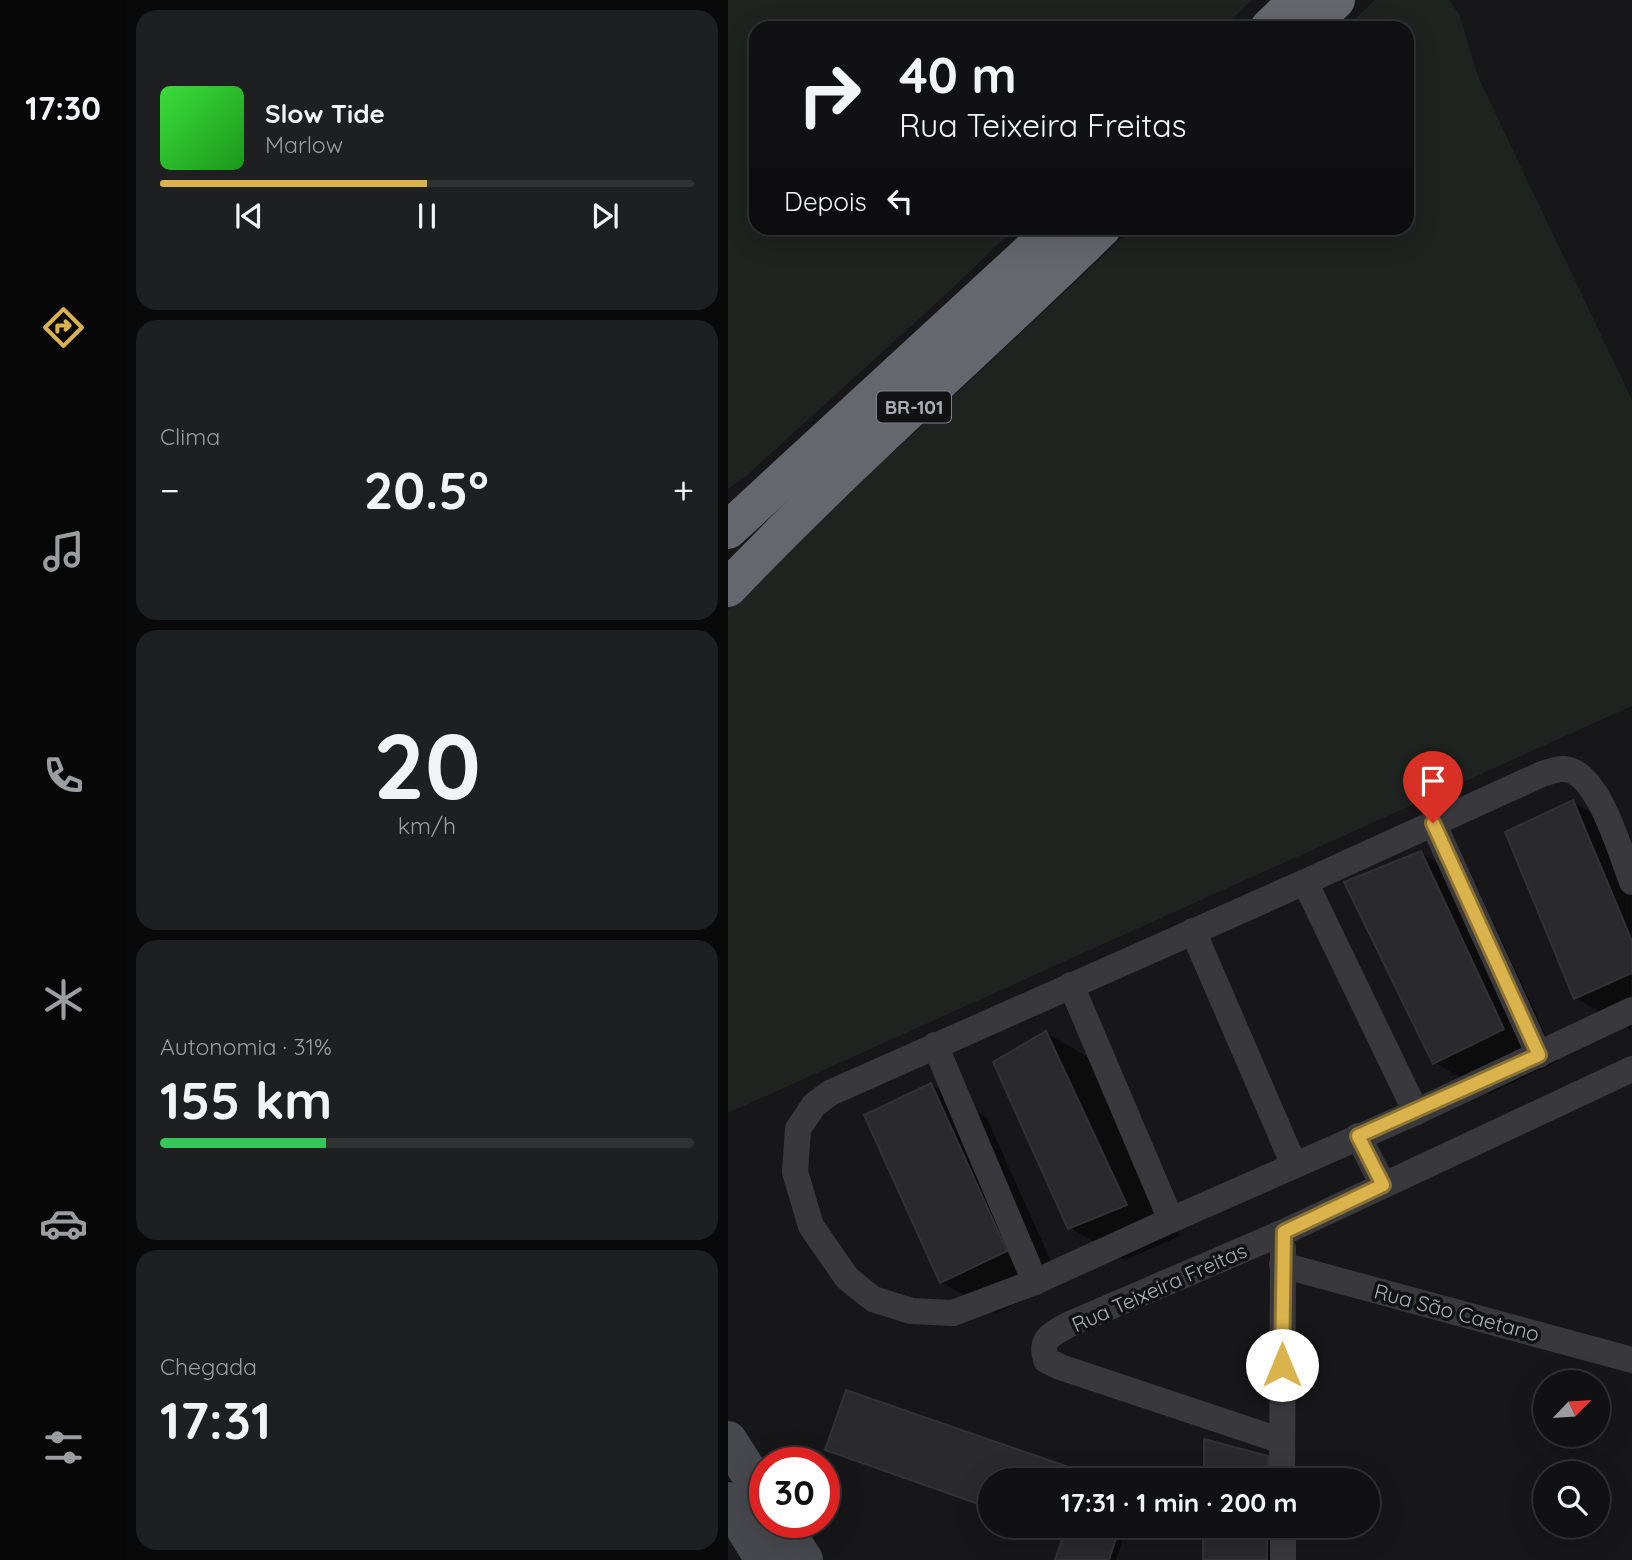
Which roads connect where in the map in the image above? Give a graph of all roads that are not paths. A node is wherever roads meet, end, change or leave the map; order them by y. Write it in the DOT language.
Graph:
graph roads {
  1 [pos="1298,0"];
  2 [pos="1336,0"];
  3 [pos="1276,21"];
  4 [pos="1314,21"];
  5 [pos="1048,235"];
  6 [pos="1095,235"];
  7 [pos="728,530"];
  8 [pos="728,588"];
  9 [pos="1433,823"];
  10 [pos="1306,882"];
  11 [pos="1632,882"];
  12 [pos="1193,931"];
  13 [pos="1071,985"];
  14 [pos="1632,1010"];
  15 [pos="935,1045"];
  16 [pos="1539,1055"];
  17 [pos="1632,1069"];
  18 [pos="1416,1112"];
  19 [pos="1358,1136"];
  20 [pos="1294,1165"];
  21 [pos="1383,1185"];
  22 [pos="1171,1220"];
  23 [pos="1284,1232"];
  24 [pos="1282,1265"];
  25 [pos="1035,1282"];
  26 [pos="1632,1360"];
  27 [pos="728,1440"];
  28 [pos="1282,1441"];
  29 [pos="1282,1468"];
  30 [pos="749,1473"];
  31 [pos="728,1501"];
  32 [pos="790,1538"];
  33 [pos="1283,1538"];
  34 [pos="764,1560"];
  35 [pos="804,1560"];
  36 [pos="1283,1560"];
  1 -- 3 [label="highway"];
  2 -- 4 [label="highway"];
  5 -- 7 [label="highway, BR-101"];
  6 -- 8 [label="highway, BR-101"];
  9 -- 10 [label="street"];
  9 -- 11 [label="street"];
  9 -- 16 [label="street"];
  10 -- 12 [label="street"];
  10 -- 18 [label="street"];
  12 -- 13 [label="street"];
  12 -- 20 [label="street"];
  13 -- 15 [label="street"];
  13 -- 22 [label="street"];
  14 -- 16 [label="street"];
  15 -- 25 [label="street"];
  15 -- 25 [label="street"];
  16 -- 18 [label="street"];
  17 -- 21 [label="street, Rua Teixeira Freitas"];
  18 -- 19 [label="street"];
  19 -- 20 [label="street"];
  19 -- 21 [label="street"];
  20 -- 22 [label="street"];
  21 -- 23 [label="street, Rua Teixeira Freitas"];
  22 -- 25 [label="street"];
  23 -- 24 [label="street"];
  23 -- 28 [label="street, Rua Teixeira Freitas"];
  24 -- 26 [label="street, Rua São Caetano"];
  24 -- 28 [label="street"];
  27 -- 30 [label="main road"];
  28 -- 29 [label="street"];
  31 -- 34 [label="main road"];
  32 -- 35 [label="main road"];
  33 -- 36 [label="street"];
}
